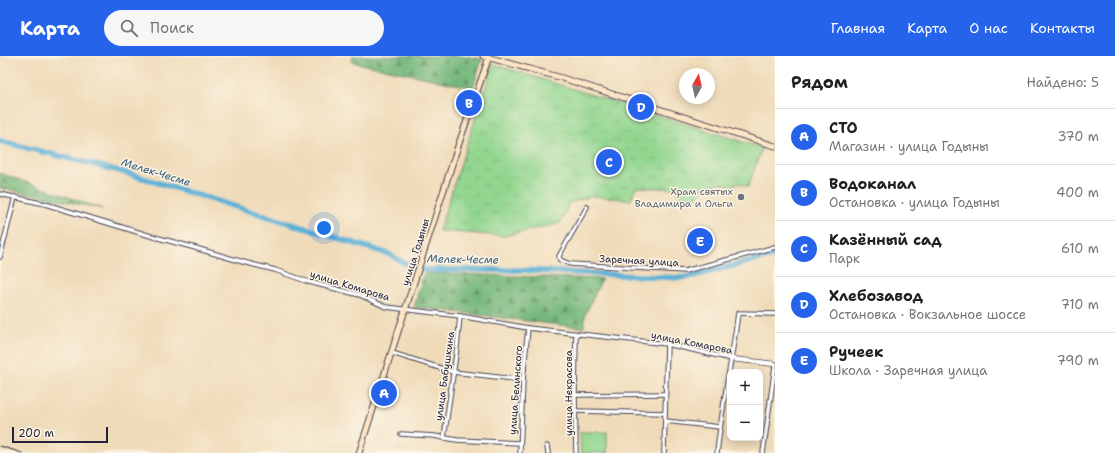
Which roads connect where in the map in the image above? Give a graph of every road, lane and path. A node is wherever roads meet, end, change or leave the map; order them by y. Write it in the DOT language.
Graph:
graph roads {
  1 [pos="486,57"];
  2 [pos="775,146"];
  3 [pos="0,194"];
  4 [pos="15,197"];
  5 [pos="587,207"];
  6 [pos="775,247"];
  7 [pos="0,257"];
  8 [pos="406,309"];
  9 [pos="775,314"];
  10 [pos="460,316"];
  11 [pos="528,328"];
  12 [pos="576,334"];
  13 [pos="667,344"];
  14 [pos="392,353"];
  15 [pos="732,359"];
  16 [pos="775,365"];
  17 [pos="453,372"];
  18 [pos="523,380"];
  19 [pos="665,394"];
  20 [pos="575,395"];
  21 [pos="576,411"];
  22 [pos="665,413"];
  23 [pos="665,421"];
  24 [pos="720,427"];
  25 [pos="401,434"];
  26 [pos="444,438"];
  27 [pos="520,443"];
  28 [pos="547,446"];
  29 [pos="359,453"];
  30 [pos="520,453"];
  31 [pos="548,453"];
  32 [pos="576,453"];
  33 [pos="664,453"];
  34 [pos="717,453"];
  35 [pos="763,453"];
  1 -- 2 [label="main road"];
  1 -- 8 [label="main road, улица Годыны"];
  3 -- 4 [label="street, улица Комарова"];
  4 -- 7 [label="street"];
  4 -- 8 [label="street, улица Комарова"];
  5 -- 6 [label="street, Заречная улица"];
  8 -- 10 [label="street, улица Комарова"];
  8 -- 14 [label="main road, улица Годыны"];
  9 -- 15 [label="street"];
  10 -- 11 [label="street, улица Комарова"];
  10 -- 17 [label="street, улица Бабушкина"];
  11 -- 12 [label="street, улица Комарова"];
  11 -- 18 [label="street, улица Белинского"];
  12 -- 13 [label="street, улица Комарова"];
  12 -- 20 [label="street, улица Некрасова"];
  13 -- 15 [label="street, улица Комарова"];
  13 -- 19 [label="street"];
  14 -- 17 [label="street"];
  14 -- 29 [label="main road, улица Годыны"];
  15 -- 16 [label="street, улица Комарова"];
  15 -- 24 [label="street"];
  16 -- 35 [label="street"];
  17 -- 18 [label="street"];
  17 -- 26 [label="street, улица Бабушкина"];
  18 -- 27 [label="street, улица Белинского"];
  19 -- 20 [label="street"];
  19 -- 22 [label="street"];
  20 -- 21 [label="street, улица Некрасова"];
  21 -- 22 [label="street"];
  21 -- 32 [label="street, улица Некрасова"];
  22 -- 23 [label="street"];
  23 -- 24 [label="street"];
  23 -- 33 [label="street"];
  24 -- 34 [label="street"];
  25 -- 26 [label="street"];
  26 -- 27 [label="street"];
  27 -- 30 [label="street, улица Белинского"];
  28 -- 31 [label="street"];
}
